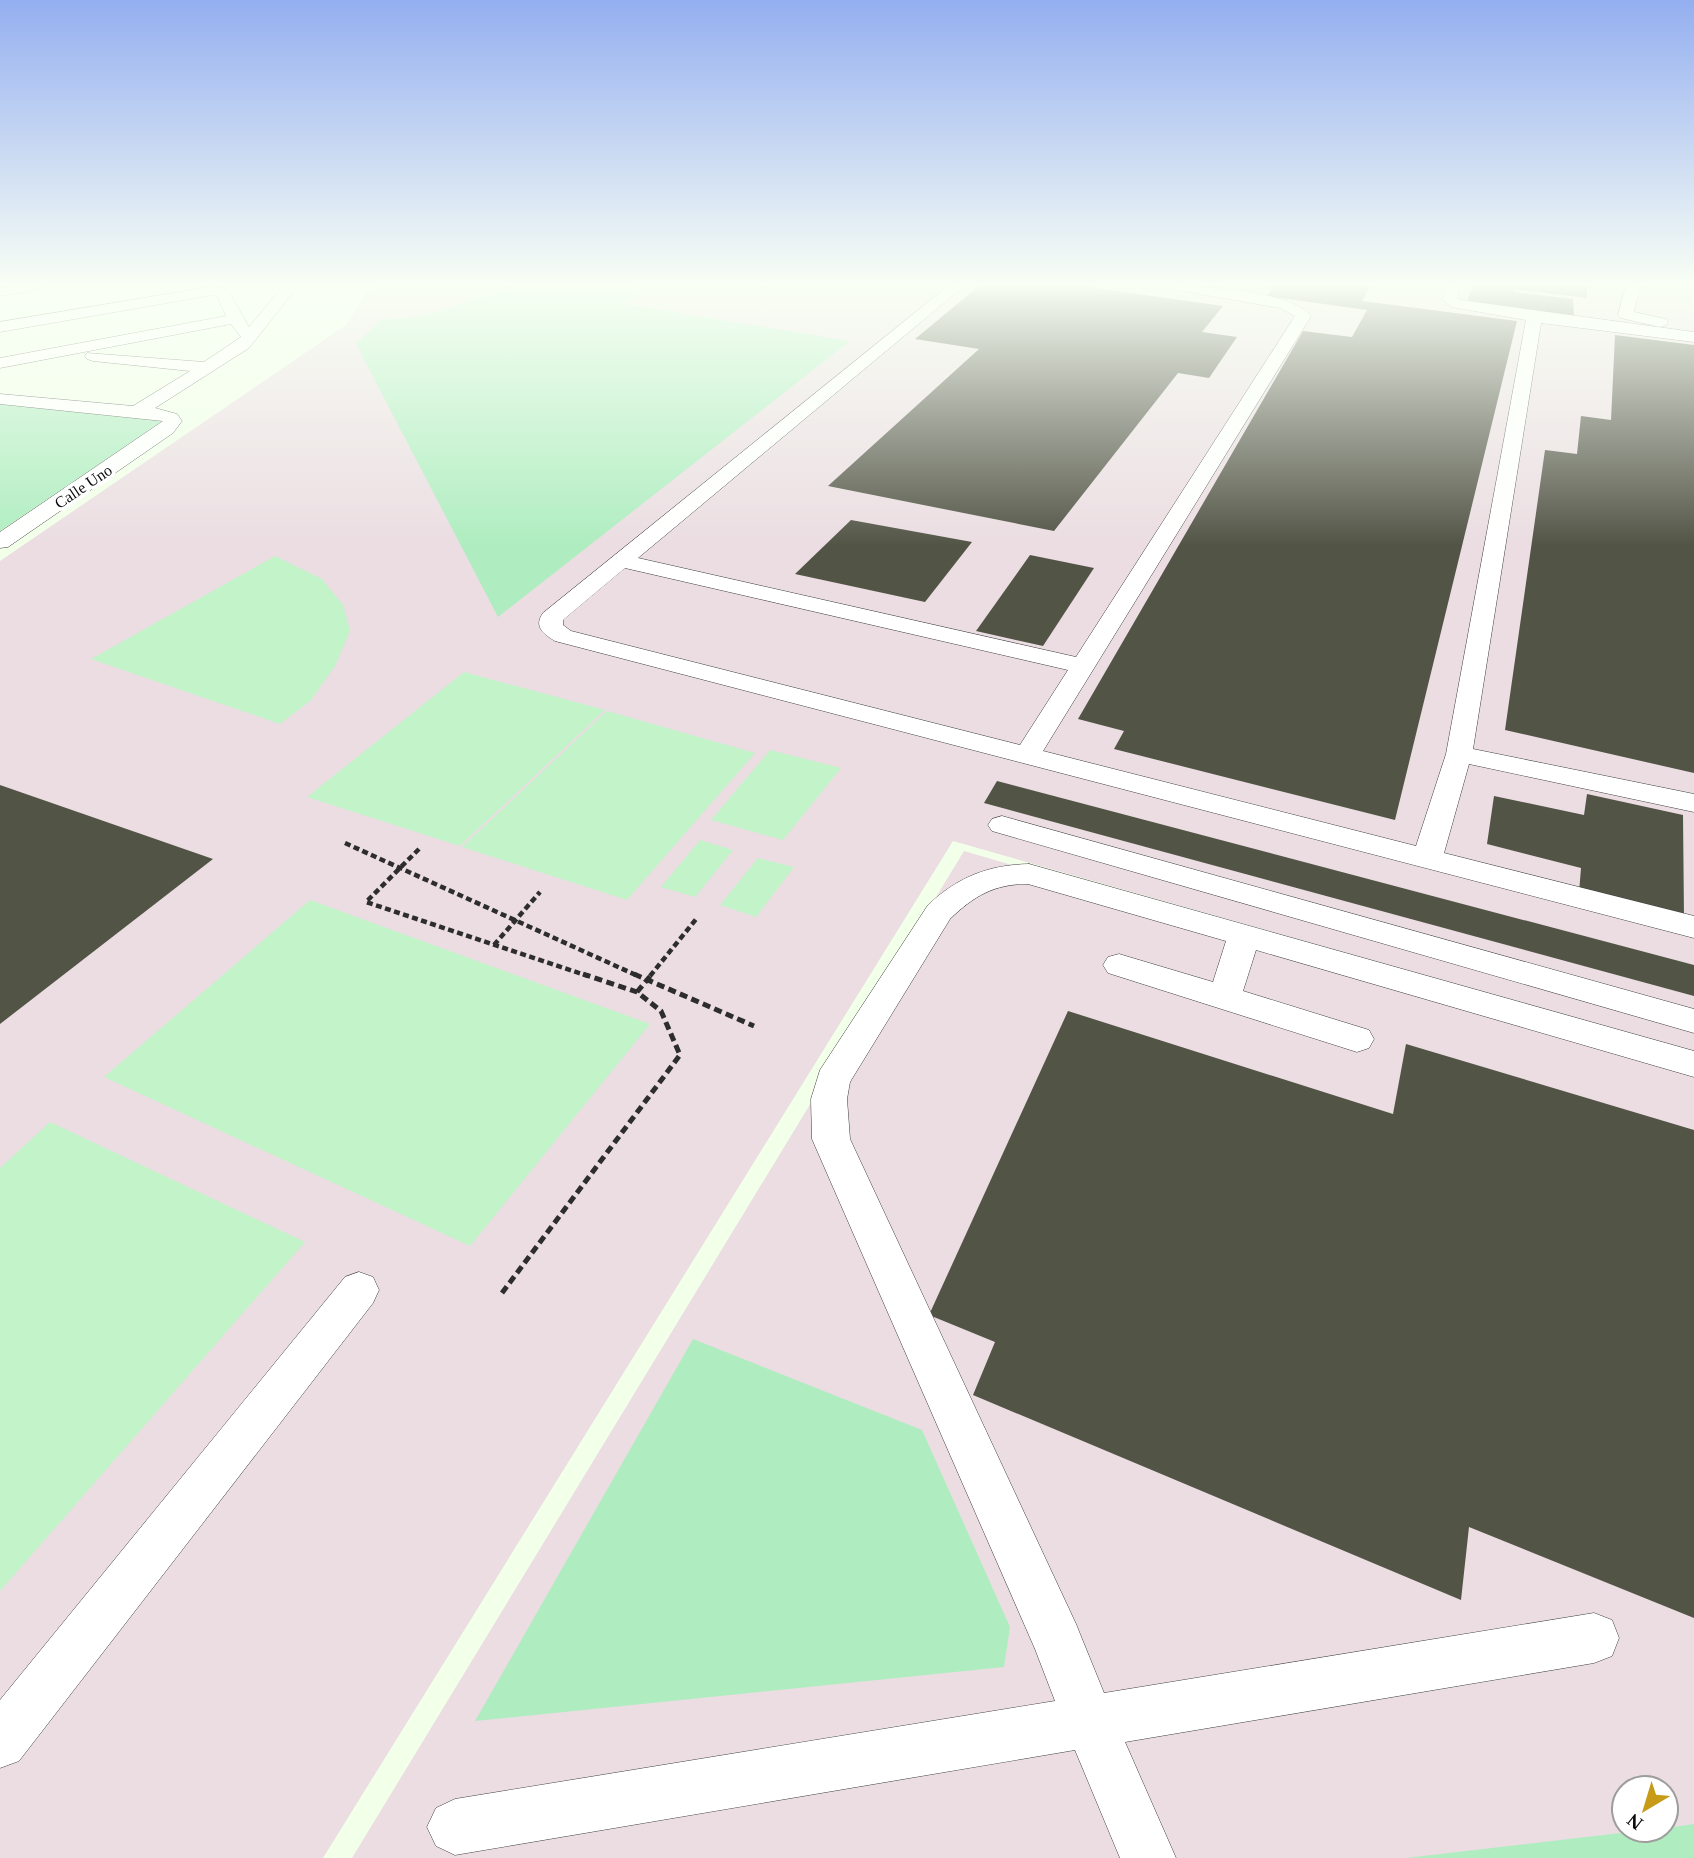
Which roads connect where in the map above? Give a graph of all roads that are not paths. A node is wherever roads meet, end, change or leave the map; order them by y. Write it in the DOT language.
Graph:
graph roads {
  1 [pos="201,373"];
  2 [pos="852,373"];
  3 [pos="1267,373"];
  4 [pos="1524,373"];
  5 [pos="0,399"];
  6 [pos="137,412"];
  7 [pos="0,542"];
  8 [pos="623,561"];
  9 [pos="1082,666"];
  10 [pos="1459,754"];
  11 [pos="1026,756"];
  12 [pos="1694,803"];
  13 [pos="1002,825"];
  14 [pos="1427,859"];
  15 [pos="1694,927"];
  16 [pos="1244,936"];
  17 [pos="1119,965"];
  18 [pos="1224,998"];
  19 [pos="1694,1021"];
  20 [pos="1357,1039"];
  21 [pos="1694,1064"];
  22 [pos="359,1290"];
  23 [pos="1594,1638"];
  24 [pos="1089,1722"];
  25 [pos="0,1742"];
  26 [pos="455,1827"];
  27 [pos="1148,1858"];
  1 -- 6 [label="street"];
  2 -- 8 [label="street"];
  3 -- 9 [label="street"];
  4 -- 10 [label="street"];
  5 -- 6 [label="street"];
  6 -- 7 [label="street, Calle Uno"];
  8 -- 9 [label="street"];
  8 -- 11 [label="street"];
  9 -- 11 [label="street"];
  10 -- 12 [label="street"];
  10 -- 14 [label="street"];
  11 -- 14 [label="street"];
  13 -- 19 [label="street"];
  14 -- 15 [label="street"];
  16 -- 18 [label="street"];
  16 -- 21 [label="street"];
  16 -- 24 [label="street"];
  17 -- 18 [label="street"];
  18 -- 20 [label="street"];
  22 -- 25 [label="street"];
  23 -- 24 [label="street"];
  24 -- 26 [label="street"];
  24 -- 27 [label="street"];
}
